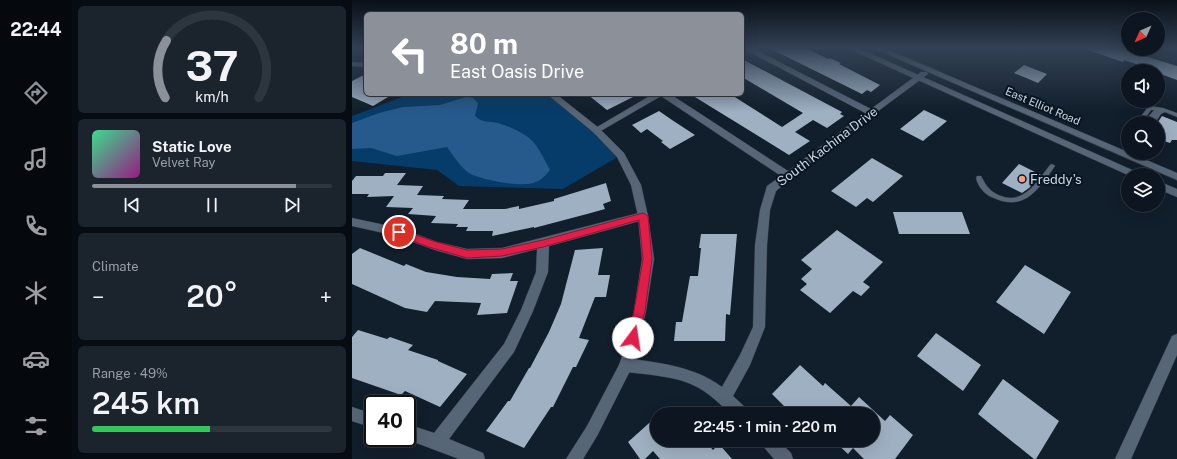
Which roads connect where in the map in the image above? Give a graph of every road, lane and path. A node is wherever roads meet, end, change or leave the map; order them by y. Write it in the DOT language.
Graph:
graph roads {
  1 [pos="788,69"];
  2 [pos="905,69"];
  3 [pos="927,69"];
  4 [pos="921,76"];
  5 [pos="554,96"];
  6 [pos="656,96"];
  7 [pos="667,96"];
  8 [pos="1158,109"];
  9 [pos="1164,111"];
  10 [pos="871,112"];
  11 [pos="1144,116"];
  12 [pos="1152,116"];
  13 [pos="1157,116"];
  14 [pos="1177,116"];
  15 [pos="596,130"];
  16 [pos="1052,166"];
  17 [pos="1121,168"];
  18 [pos="787,175"];
  19 [pos="1177,176"];
  20 [pos="979,178"];
  21 [pos="1165,188"];
  22 [pos="1177,193"];
  23 [pos="643,216"];
  24 [pos="352,222"];
  25 [pos="543,243"];
  26 [pos="1177,340"];
  27 [pos="626,365"];
  28 [pos="724,397"];
  29 [pos="735,407"];
  30 [pos="352,414"];
  31 [pos="364,418"];
  32 [pos="416,435"];
  33 [pos="437,442"];
  34 [pos="774,447"];
  35 [pos="477,459"];
  36 [pos="574,459"];
  37 [pos="785,459"];
  38 [pos="1123,459"];
  1 -- 10 [label="street"];
  2 -- 4 [label="street, East Elliot Road"];
  3 -- 19 [label="street, East Elliot Road"];
  4 -- 10 [label="street, South Kachina Drive"];
  4 -- 17 [label="street, East Elliot Road"];
  5 -- 15 [label="street"];
  6 -- 15 [label="street"];
  7 -- 18 [label="street"];
  8 -- 9 [label="lane"];
  8 -- 11 [label="lane"];
  8 -- 12 [label="lane"];
  9 -- 13 [label="lane"];
  9 -- 14 [label="lane"];
  10 -- 18 [label="street, South Kachina Drive"];
  15 -- 23 [label="street"];
  16 -- 20 [label="lane"];
  18 -- 28 [label="street, South Kachina Drive"];
  21 -- 22 [label="street"];
  23 -- 25 [label="street"];
  23 -- 27 [label="street"];
  24 -- 25 [label="street"];
  25 -- 33 [label="street"];
  26 -- 38 [label="street"];
  27 -- 28 [label="street"];
  27 -- 36 [label="street"];
  28 -- 29 [label="street"];
  30 -- 31 [label="street"];
  32 -- 33 [label="street"];
  33 -- 35 [label="street"];
  34 -- 37 [label="street"];
}
